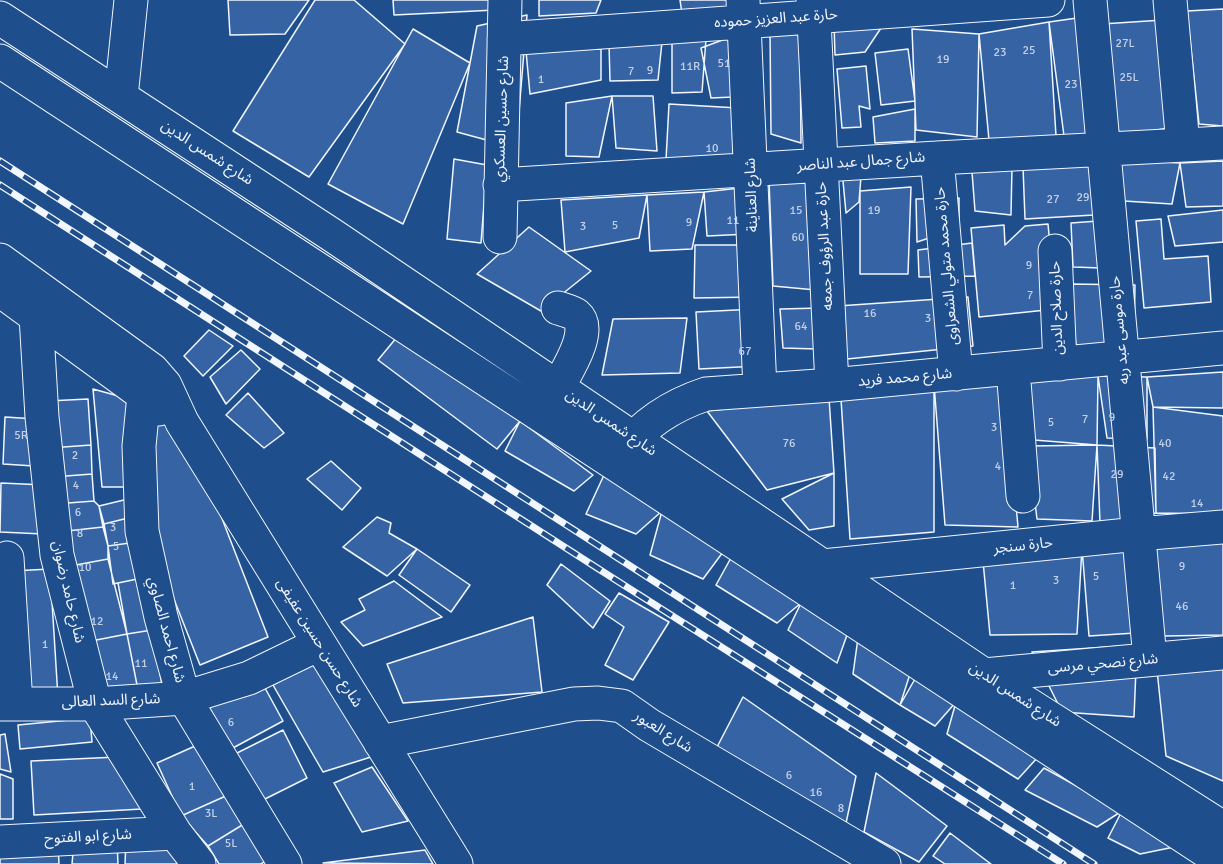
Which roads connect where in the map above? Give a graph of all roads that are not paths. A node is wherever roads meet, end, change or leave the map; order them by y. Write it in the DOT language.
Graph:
graph roads {
  1 [pos="130,0"];
  2 [pos="505,0"];
  3 [pos="1048,0"];
  4 [pos="1090,0"];
  5 [pos="1170,0"];
  6 [pos="813,8"];
  7 [pos="744,11"];
  8 [pos="0,18"];
  9 [pos="504,39"];
  10 [pos="0,61"];
  11 [pos="121,97"];
  12 [pos="1223,143"];
  13 [pos="1184,145"];
  14 [pos="1103,149"];
  15 [pos="938,158"];
  16 [pos="821,165"];
  17 [pos="751,169"];
  18 [pos="500,185"];
  19 [pos="500,237"];
  20 [pos="1055,251"];
  21 [pos="0,260"];
  22 [pos="0,290"];
  23 [pos="38,302"];
  24 [pos="558,308"];
  25 [pos="1223,348"];
  26 [pos="1122,358"];
  27 [pos="1060,364"];
  28 [pos="1012,369"];
  29 [pos="956,374"];
  30 [pos="148,382"];
  31 [pos="832,385"];
  32 [pos="558,387"];
  33 [pos="760,390"];
  34 [pos="632,438"];
  35 [pos="612,463"];
  36 [pos="1023,496"];
  37 [pos="1223,527"];
  38 [pos="1138,534"];
  39 [pos="57,555"];
  40 [pos="4,558"];
  41 [pos="823,566"];
  42 [pos="319,644"];
  43 [pos="1223,653"];
  44 [pos="1150,659"];
  45 [pos="984,675"];
  46 [pos="184,698"];
  47 [pos="8,704"];
  48 [pos="95,704"];
  49 [pos="380,742"];
  50 [pos="1223,828"];
  51 [pos="175,832"];
  52 [pos="0,842"];
  53 [pos="1223,862"];
  54 [pos="199,864"];
  55 [pos="285,864"];
  56 [pos="456,864"];
  57 [pos="884,864"];
  1 -- 11 [label="street"];
  2 -- 9 [label="street, شارع حسين العسكري"];
  3 -- 6 [label="street, حارة عبد العزيز حموده"];
  4 -- 14 [label="street, حارة موسى عبد ربه"];
  5 -- 13 [label="street"];
  6 -- 7 [label="street, حارة عبد العزيز حموده"];
  6 -- 16 [label="street, حارة عبد الرؤوف جمعه"];
  7 -- 9 [label="street, حارة عبد العزيز حموده"];
  7 -- 17 [label="street, شارع العناينة"];
  8 -- 11 [label="street, شارع شمس الدين"];
  9 -- 18 [label="street, شارع حسين العسكري"];
  10 -- 35 [label="street, شارع شمس الدين"];
  11 -- 32 [label="street, شارع شمس الدين"];
  12 -- 13 [label="street, شارع جمال عبد الناصر"];
  13 -- 14 [label="street, شارع جمال عبد الناصر"];
  14 -- 15 [label="street, شارع جمال عبد الناصر"];
  14 -- 26 [label="street, حارة موسى عبد ربه"];
  15 -- 16 [label="street, شارع جمال عبد الناصر"];
  15 -- 29 [label="street, حارة محمد متولي الشعراوى"];
  16 -- 17 [label="street, شارع جمال عبد الناصر"];
  16 -- 31 [label="street, حارة عبد الرؤوف جمعه"];
  17 -- 18 [label="street, شارع جمال عبد الناصر"];
  17 -- 33 [label="street, شارع العناينة"];
  18 -- 19 [label="street, شارع حسين العسكري"];
  20 -- 27 [label="street, حارة صلاح الدين"];
  21 -- 23 [label="street, شارع حسن حسين عفيفى"];
  22 -- 23 [label="street, شارع حسن حسين عفيفى"];
  23 -- 30 [label="street, شارع حسن حسين عفيفى"];
  23 -- 39 [label="street, شارع حامد رضوان"];
  24 -- 32 [label="street"];
  25 -- 26 [label="street, شارع محمد فريد"];
  26 -- 27 [label="street, شارع محمد فريد"];
  26 -- 38 [label="street, حارة موسى عبد ربه"];
  27 -- 28 [label="street, شارع محمد فريد"];
  28 -- 29 [label="street, شارع محمد فريد"];
  28 -- 36 [label="street"];
  29 -- 31 [label="street, شارع محمد فريد"];
  30 -- 42 [label="street, شارع حسن حسين عفيفى"];
  30 -- 46 [label="street, شارع احمد الصاوي"];
  31 -- 33 [label="street, شارع محمد فريد"];
  32 -- 34 [label="street, شارع شمس الدين"];
  33 -- 34 [label="street, شارع محمد فريد"];
  34 -- 35 [label="street, شارع محمد فريد"];
  34 -- 41 [label="street, شارع شمس الدين"];
  35 -- 53 [label="street, شارع شمس الدين"];
  37 -- 38 [label="street, حارة سنجر"];
  38 -- 41 [label="street, حارة سنجر"];
  38 -- 44 [label="street, حارة موسى عبد ربه"];
  39 -- 40 [label="street"];
  39 -- 48 [label="street, شارع حامد رضوان"];
  40 -- 47 [label="street"];
  41 -- 45 [label="street, شارع شمس الدين"];
  42 -- 46 [label="street, شارع السد العالى"];
  42 -- 49 [label="street, شارع حسن حسين عفيفى"];
  43 -- 44 [label="street, شارع نصحي مرسى"];
  44 -- 45 [label="street, شارع نصحي مرسى"];
  45 -- 50 [label="street, شارع شمس الدين"];
  46 -- 48 [label="street, شارع السد العالى"];
  46 -- 55 [label="street, شارع احمد الصاوي"];
  47 -- 48 [label="street, شارع السد العالى"];
  48 -- 51 [label="street, شارع حامد رضوان"];
  49 -- 56 [label="street, شارع حسن حسين عفيفى"];
  49 -- 57 [label="street, شارع العبور"];
  51 -- 52 [label="street, شارع ابو الفتوح"];
  51 -- 54 [label="street, شارع حامد رضوان"];
}
